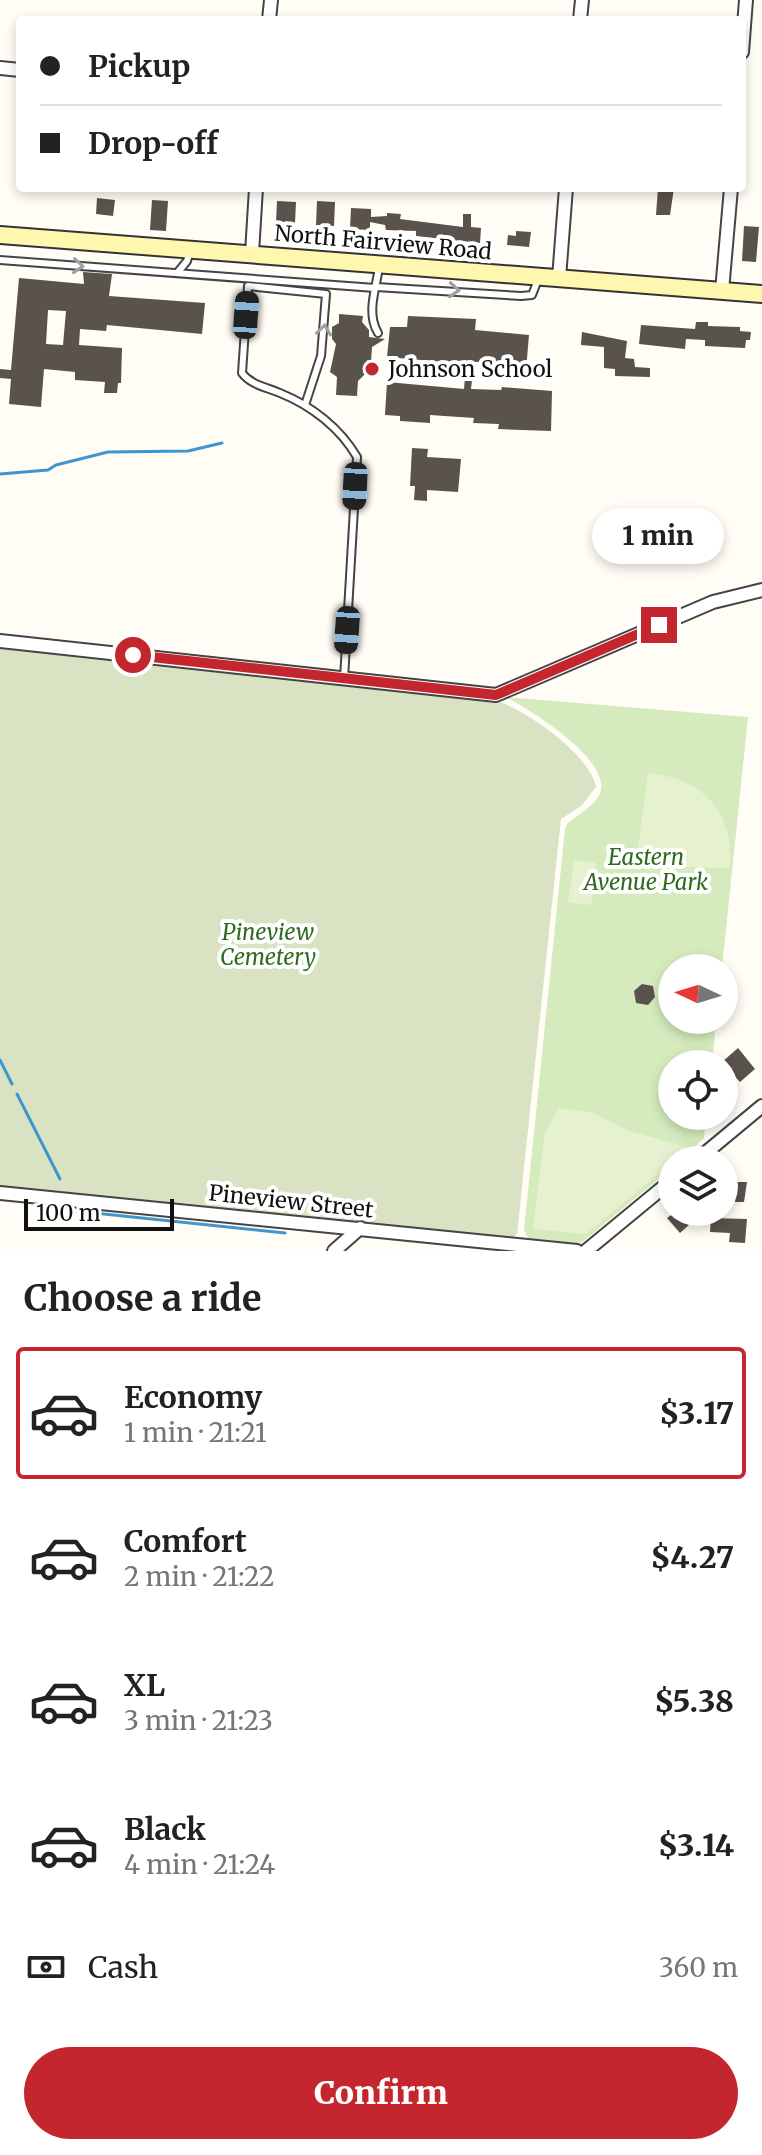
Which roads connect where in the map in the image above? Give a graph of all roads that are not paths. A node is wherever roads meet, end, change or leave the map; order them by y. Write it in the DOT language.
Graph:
graph roads {
  1 [pos="256,192"];
  2 [pos="566,192"];
  3 [pos="731,192"];
  4 [pos="0,235"];
  5 [pos="191,249"];
  6 [pos="252,253"];
  7 [pos="0,260"];
  8 [pos="379,264"];
  9 [pos="178,272"];
  10 [pos="539,277"];
  11 [pos="559,278"];
  12 [pos="376,287"];
  13 [pos="722,291"];
  14 [pos="762,294"];
  15 [pos="378,333"];
  16 [pos="305,405"];
  17 [pos="762,590"];
  18 [pos="0,641"];
  19 [pos="344,679"];
  20 [pos="762,1106"];
  21 [pos="714,1146"];
  22 [pos="658,1192"];
  23 [pos="0,1193"];
  24 [pos="360,1228"];
  25 [pos="466,1245"];
  26 [pos="334,1251"];
  27 [pos="577,1251"];
  28 [pos="586,1251"];
  1 -- 6 [label="street"];
  2 -- 11 [label="street"];
  3 -- 13 [label="street"];
  4 -- 5 [label="main road, North Fairview Road"];
  5 -- 6 [label="main road, North Fairview Road"];
  5 -- 9 [label="lane"];
  6 -- 8 [label="main road, North Fairview Road"];
  7 -- 9 [label="lane, one-way"];
  8 -- 10 [label="main road, North Fairview Road"];
  8 -- 12 [label="lane"];
  9 -- 12 [label="lane"];
  10 -- 11 [label="main road, North Fairview Road"];
  12 -- 10 [label="lane, one-way"];
  11 -- 13 [label="main road, North Fairview Road"];
  12 -- 15 [label="lane"];
  13 -- 14 [label="main road, North Fairview Road"];
  16 -- 16 [label="lane, one-way"];
  16 -- 19 [label="lane"];
  17 -- 19 [label="street"];
  18 -- 19 [label="street"];
  20 -- 21 [label="street"];
  22 -- 28 [label="street"];
  23 -- 24 [label="street, Pineview Street"];
  24 -- 25 [label="street, Pineview Street"];
  24 -- 26 [label="street"];
  25 -- 27 [label="street, Pineview Street"];
}
